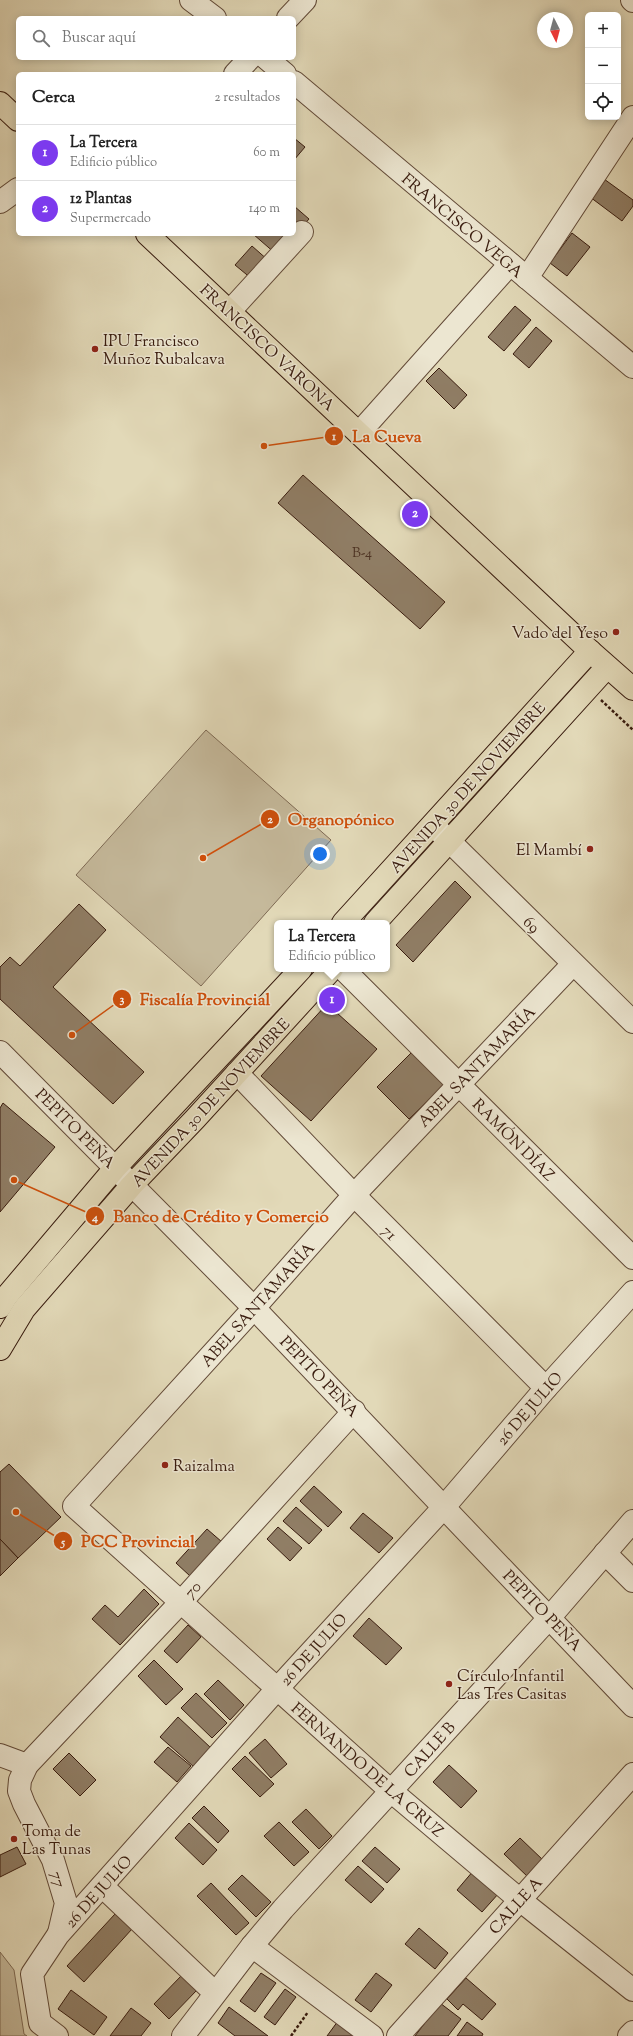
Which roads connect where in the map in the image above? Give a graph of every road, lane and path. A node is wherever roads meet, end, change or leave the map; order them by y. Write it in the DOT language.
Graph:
graph roads {
  1 [pos="191,0"];
  2 [pos="305,0"];
  3 [pos="212,16"];
  4 [pos="290,16"];
  5 [pos="248,60"];
  6 [pos="268,60"];
  7 [pos="237,72"];
  8 [pos="283,72"];
  9 [pos="296,84"];
  10 [pos="0,103"];
  11 [pos="633,117"];
  12 [pos="16,118"];
  13 [pos="16,190"];
  14 [pos="0,202"];
  15 [pos="302,232"];
  16 [pos="149,236"];
  17 [pos="510,264"];
  18 [pos="527,278"];
  19 [pos="230,311"];
  20 [pos="633,368"];
  21 [pos="359,433"];
  22 [pos="590,651"];
  23 [pos="607,667"];
  24 [pos="588,688"];
  25 [pos="633,689"];
  26 [pos="633,730"];
  27 [pos="433,825"];
  28 [pos="448,842"];
  29 [pos="347,920"];
  30 [pos="378,920"];
  31 [pos="572,964"];
  32 [pos="298,972"];
  33 [pos="329,972"];
  34 [pos="346,972"];
  35 [pos="633,1022"];
  36 [pos="0,1052"];
  37 [pos="237,1073"];
  38 [pos="459,1084"];
  39 [pos="116,1167"];
  40 [pos="132,1185"];
  41 [pos="354,1195"];
  42 [pos="633,1258"];
  43 [pos="633,1292"];
  44 [pos="0,1307"];
  45 [pos="254,1308"];
  46 [pos="0,1348"];
  47 [pos="546,1388"];
  48 [pos="354,1411"];
  49 [pos="74,1506"];
  50 [pos="444,1507"];
  51 [pos="633,1521"];
  52 [pos="605,1553"];
  53 [pos="633,1582"];
  54 [pos="181,1602"];
  55 [pos="550,1617"];
  56 [pos="277,1689"];
  57 [pos="633,1706"];
  58 [pos="0,1755"];
  59 [pos="27,1765"];
  60 [pos="633,1774"];
  61 [pos="391,1791"];
  62 [pos="102,1886"];
  63 [pos="520,1900"];
  64 [pos="58,1935"];
  65 [pos="252,1946"];
  66 [pos="633,1990"];
  67 [pos="215,1993"];
  68 [pos="319,1996"];
  69 [pos="633,2032"];
  70 [pos="57,2036"];
  71 [pos="183,2036"];
  72 [pos="292,2036"];
  73 [pos="372,2036"];
  74 [pos="398,2036"];
  75 [pos="629,2036"];
  1 -- 3 [label="street"];
  2 -- 4 [label="street"];
  5 -- 7 [label="street"];
  6 -- 8 [label="street"];
  9 -- 17 [label="street, FRANCISCO VEGA"];
  10 -- 12 [label="main road"];
  11 -- 18 [label="street"];
  13 -- 14 [label="street"];
  15 -- 19 [label="street"];
  16 -- 19 [label="main road, FRANCISCO VARONA"];
  17 -- 18 [label="street, FRANCISCO VEGA"];
  17 -- 21 [label="street"];
  18 -- 20 [label="street, FRANCISCO VEGA"];
  19 -- 21 [label="main road, FRANCISCO VARONA"];
  21 -- 22 [label="main road, FRANCISCO VARONA"];
  22 -- 23 [label="main road, FRANCISCO VARONA"];
  22 -- 27 [label="main road, AVENIDA 30 DE NOVIEMBRE"];
  23 -- 24 [label="main road, AVENIDA 30 DE NOVIEMBRE"];
  23 -- 25 [label="main road, FRANCISCO VARONA"];
  24 -- 26 [label="path"];
  24 -- 28 [label="main road, AVENIDA 30 DE NOVIEMBRE"];
  27 -- 28 [label="street, 69"];
  27 -- 29 [label="main road, AVENIDA 30 DE NOVIEMBRE"];
  28 -- 30 [label="main road, AVENIDA 30 DE NOVIEMBRE"];
  28 -- 31 [label="street, 69"];
  31 -- 35 [label="street, 69"];
  31 -- 38 [label="street, ABEL SANTAMARÍA"];
  32 -- 39 [label="main road, AVENIDA 30 DE NOVIEMBRE"];
  33 -- 37 [label="main road, AVENIDA 30 DE NOVIEMBRE"];
  34 -- 38 [label="street, RAMÓN DÍAZ"];
  36 -- 39 [label="street, PEPITO PEÑA"];
  37 -- 40 [label="main road, AVENIDA 30 DE NOVIEMBRE"];
  37 -- 41 [label="street, 71"];
  38 -- 41 [label="street, ABEL SANTAMARÍA"];
  38 -- 42 [label="street, RAMÓN DÍAZ"];
  39 -- 40 [label="street, PEPITO PEÑA"];
  39 -- 44 [label="main road, AVENIDA 30 DE NOVIEMBRE"];
  40 -- 45 [label="street, PEPITO PEÑA"];
  40 -- 46 [label="main road, AVENIDA 30 DE NOVIEMBRE"];
  41 -- 45 [label="street, ABEL SANTAMARÍA"];
  41 -- 47 [label="street, 71"];
  43 -- 47 [label="street, 26 DE JULIO"];
  45 -- 48 [label="street, PEPITO PEÑA"];
  45 -- 49 [label="street, ABEL SANTAMARÍA"];
  47 -- 50 [label="street, 26 DE JULIO"];
  48 -- 50 [label="street, PEPITO PEÑA"];
  48 -- 54 [label="street, 70"];
  49 -- 54 [label="street, FERNANDO DE LA CRUZ"];
  50 -- 55 [label="street, PEPITO PEÑA"];
  50 -- 56 [label="street, 26 DE JULIO"];
  51 -- 52 [label="street, CALLE B"];
  52 -- 53 [label="street"];
  52 -- 55 [label="street, CALLE B"];
  54 -- 56 [label="street, FERNANDO DE LA CRUZ"];
  54 -- 59 [label="street, 70"];
  55 -- 57 [label="street, PEPITO PEÑA"];
  55 -- 61 [label="street, CALLE B"];
  56 -- 61 [label="street, FERNANDO DE LA CRUZ"];
  56 -- 62 [label="street, 26 DE JULIO"];
  58 -- 59 [label="street"];
  59 -- 64 [label="street, 77"];
  60 -- 63 [label="street, CALLE A"];
  61 -- 63 [label="street, FERNANDO DE LA CRUZ"];
  61 -- 65 [label="street, CALLE B"];
  62 -- 64 [label="street, 26 DE JULIO"];
  62 -- 67 [label="street"];
  63 -- 66 [label="street, FERNANDO DE LA CRUZ"];
  63 -- 74 [label="street, CALLE A"];
  64 -- 70 [label="street, 26 DE JULIO"];
  65 -- 67 [label="street, CALLE B"];
  65 -- 68 [label="street"];
  67 -- 71 [label="street, CALLE B"];
  68 -- 72 [label="path"];
  68 -- 73 [label="street"];
  69 -- 75 [label="street"];
}
